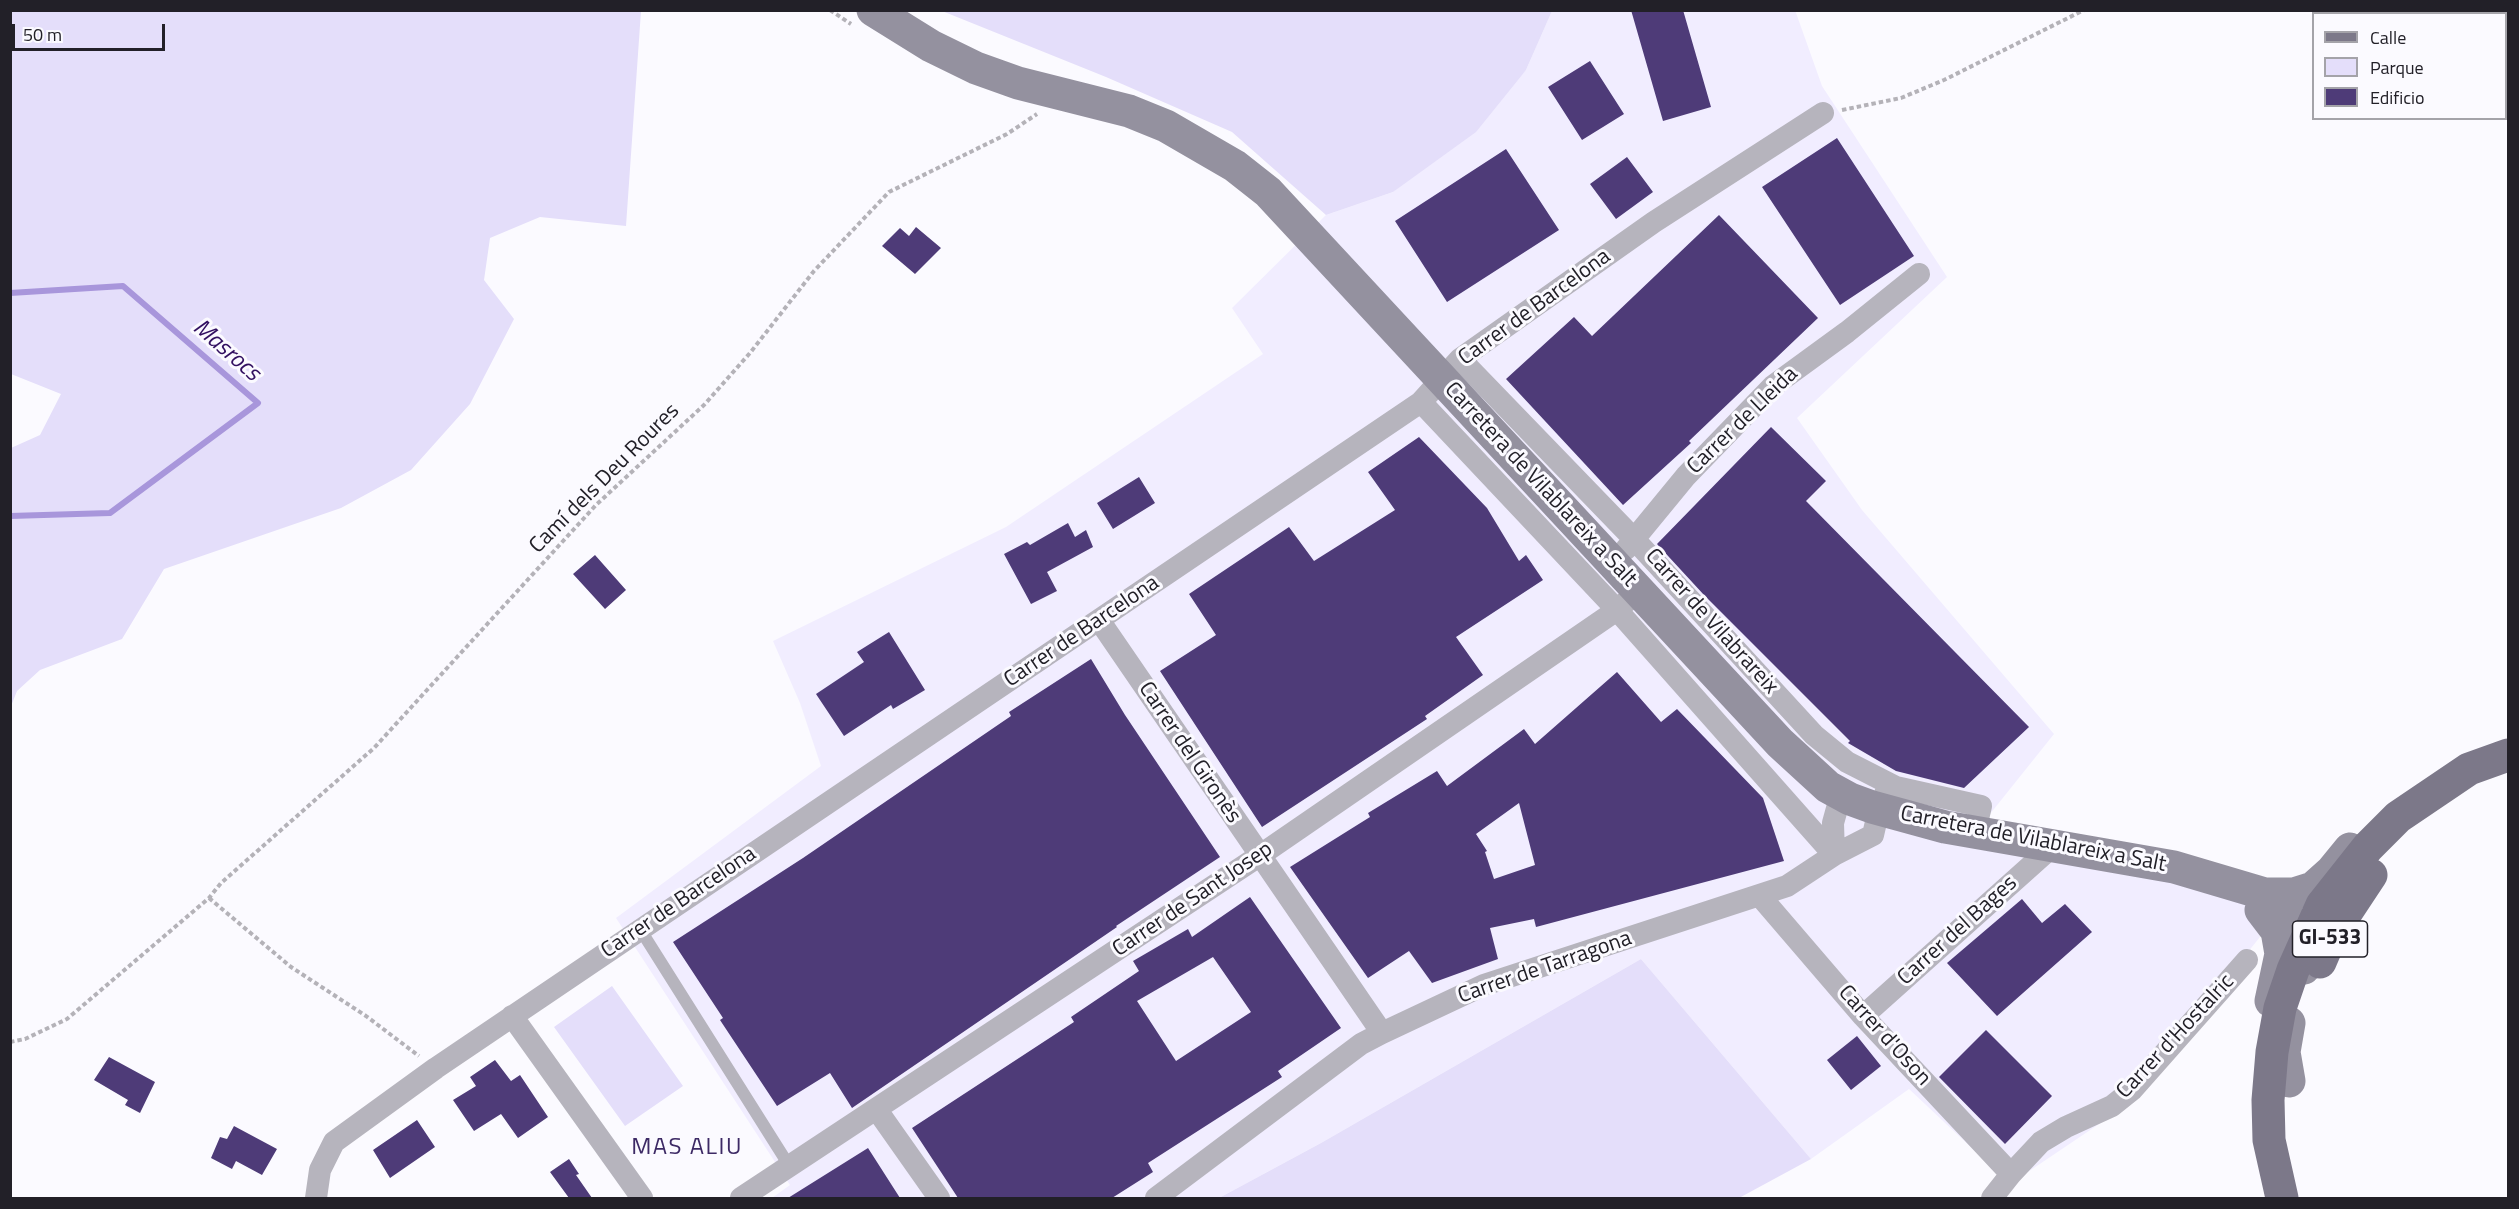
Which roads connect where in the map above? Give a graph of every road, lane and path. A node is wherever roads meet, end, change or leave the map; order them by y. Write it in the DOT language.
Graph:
graph roads {
  1 [pos="873,10"];
  2 [pos="2084,10"];
  3 [pos="1041,111"];
  4 [pos="1823,114"];
  5 [pos="1919,274"];
  6 [pos="1441,380"];
  7 [pos="1634,539"];
  8 [pos="1613,564"];
  9 [pos="1627,600"];
  10 [pos="1099,620"];
  11 [pos="2508,755"];
  12 [pos="2508,760"];
  13 [pos="2469,769"];
  14 [pos="1841,794"];
  15 [pos="1881,809"];
  16 [pos="1975,832"];
  17 [pos="2054,846"];
  18 [pos="1834,855"];
  19 [pos="1259,856"];
  20 [pos="2250,890"];
  21 [pos="1760,896"];
  22 [pos="209,898"];
  23 [pos="640,929"];
  24 [pos="2303,943"];
  25 [pos="2247,960"];
  26 [pos="512,1016"];
  27 [pos="1863,1016"];
  28 [pos="1382,1033"];
  29 [pos="10,1042"];
  30 [pos="436,1068"];
  31 [pos="2289,1081"];
  32 [pos="877,1110"];
  33 [pos="2269,1117"];
  34 [pos="790,1167"];
  35 [pos="2011,1174"];
  36 [pos="2282,1193"];
  37 [pos="316,1198"];
  38 [pos="642,1198"];
  39 [pos="741,1198"];
  40 [pos="939,1198"];
  41 [pos="1156,1198"];
  42 [pos="1992,1198"];
  1 -- 6 [label="street, Carretera de Vilablareix a Salt"];
  2 -- 4 [label="path"];
  3 -- 22 [label="path, Camí dels Deu Roures"];
  4 -- 6 [label="street, Carrer de Barcelona"];
  5 -- 7 [label="street, Carrer de Lleida"];
  6 -- 7 [label="street, Carrer de Vilabrareix"];
  6 -- 8 [label="street, Carretera de Vilablareix a Salt"];
  6 -- 9 [label="street"];
  6 -- 10 [label="street, Carrer de Barcelona"];
  7 -- 8 [label="street, Carrer de Lleida"];
  7 -- 15 [label="street, Carrer de Vilabrareix"];
  8 -- 9 [label="street, Carretera de Vilablareix a Salt"];
  9 -- 14 [label="street, Carretera de Vilablareix a Salt"];
  9 -- 18 [label="street"];
  9 -- 19 [label="street, Carrer de Sant Josep"];
  10 -- 19 [label="street, Carrer del Gironès"];
  10 -- 23 [label="street, Carrer de Barcelona"];
  11 -- 13 [label="main road, GI-533"];
  12 -- 31 [label="main road, GI-533"];
  13 -- 20 [label="street"];
  13 -- 24 [label="main road, GI-533"];
  14 -- 15 [label="street, Carretera de Vilablareix a Salt"];
  14 -- 18 [label="street"];
  15 -- 16 [label="street, Carretera de Vilablareix a Salt"];
  15 -- 16 [label="street, Carrer de Vilabrareix"];
  15 -- 18 [label="street, Carrer de Tarragona"];
  16 -- 17 [label="street, Carretera de Vilablareix a Salt"];
  17 -- 20 [label="street, Carretera de Vilablareix a Salt"];
  17 -- 27 [label="street, Carrer del Bages"];
  18 -- 21 [label="street, Carrer de Tarragona"];
  19 -- 28 [label="street, Carrer del Gironès"];
  19 -- 32 [label="street, Carrer de Sant Josep"];
  20 -- 24 [label="street"];
  20 -- 33 [label="street"];
  21 -- 27 [label="street, Carrer d'Oson"];
  21 -- 28 [label="street, Carrer de Tarragona"];
  22 -- 29 [label="path, Camí dels Deu Roures"];
  22 -- 30 [label="path"];
  23 -- 26 [label="street, Carrer de Barcelona"];
  23 -- 34 [label="lane"];
  24 -- 31 [label="street"];
  24 -- 33 [label="main road, GI-533"];
  25 -- 35 [label="street, Carrer d'Hostalric"];
  26 -- 30 [label="street, Carrer de Barcelona"];
  26 -- 38 [label="street"];
  27 -- 35 [label="street, Carrer d'Oson"];
  28 -- 41 [label="street, Carrer de Tarragona"];
  30 -- 37 [label="street, Carrer de Barcelona"];
  31 -- 36 [label="main road, GI-533"];
  32 -- 34 [label="street, Carrer de Sant Josep"];
  32 -- 40 [label="street"];
  33 -- 36 [label="main road, GI-533"];
  34 -- 39 [label="street, Carrer de Sant Josep"];
  35 -- 42 [label="street, Carrer d'Hostalric"];
}
